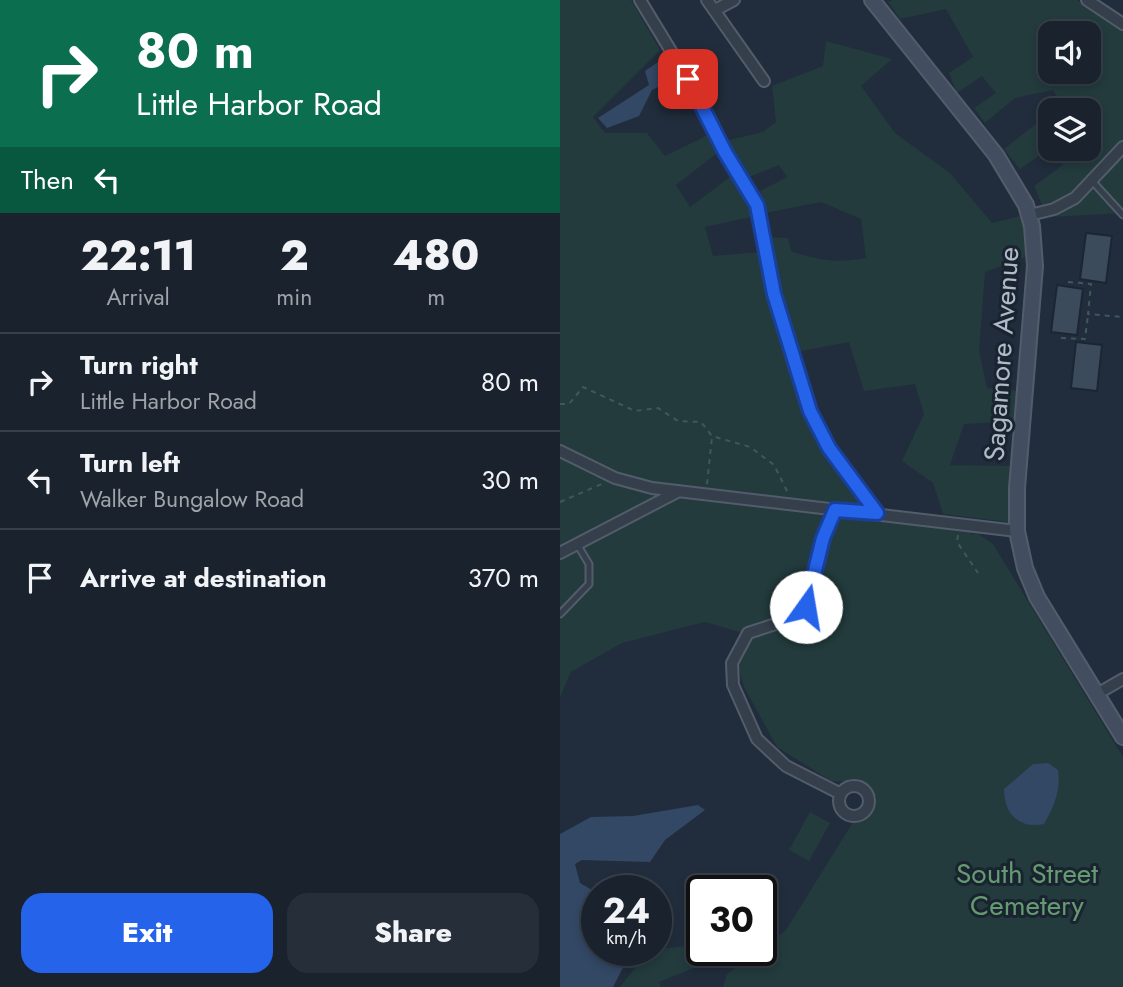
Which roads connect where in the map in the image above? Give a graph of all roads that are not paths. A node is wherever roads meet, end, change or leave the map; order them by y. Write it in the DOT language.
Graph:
graph roads {
  1 [pos="640,0"];
  2 [pos="707,0"];
  3 [pos="734,0"];
  4 [pos="872,0"];
  5 [pos="1087,0"];
  6 [pos="715,10"];
  7 [pos="1123,23"];
  8 [pos="764,81"];
  9 [pos="1123,147"];
  10 [pos="1093,182"];
  11 [pos="1030,215"];
  12 [pos="1123,215"];
  13 [pos="560,451"];
  14 [pos="678,491"];
  15 [pos="835,510"];
  16 [pos="877,513"];
  17 [pos="1017,531"];
  18 [pos="577,544"];
  19 [pos="560,553"];
  20 [pos="560,614"];
  21 [pos="1123,679"];
  22 [pos="1097,694"];
  23 [pos="1123,737"];
  24 [pos="841,794"];
  1 -- 16 [label="street"];
  2 -- 6 [label="street"];
  3 -- 6 [label="street"];
  4 -- 11 [label="main road, Sagamore Avenue"];
  5 -- 7 [label="street"];
  6 -- 8 [label="street"];
  9 -- 10 [label="street"];
  10 -- 11 [label="street"];
  10 -- 12 [label="lane"];
  11 -- 17 [label="main road, Sagamore Avenue"];
  13 -- 14 [label="street"];
  14 -- 15 [label="street"];
  14 -- 18 [label="street"];
  15 -- 16 [label="street"];
  15 -- 24 [label="street"];
  16 -- 17 [label="street"];
  17 -- 22 [label="main road, Sagamore Avenue"];
  18 -- 19 [label="street"];
  18 -- 20 [label="lane"];
  21 -- 22 [label="street"];
  22 -- 23 [label="main road, Sagamore Avenue"];
}
